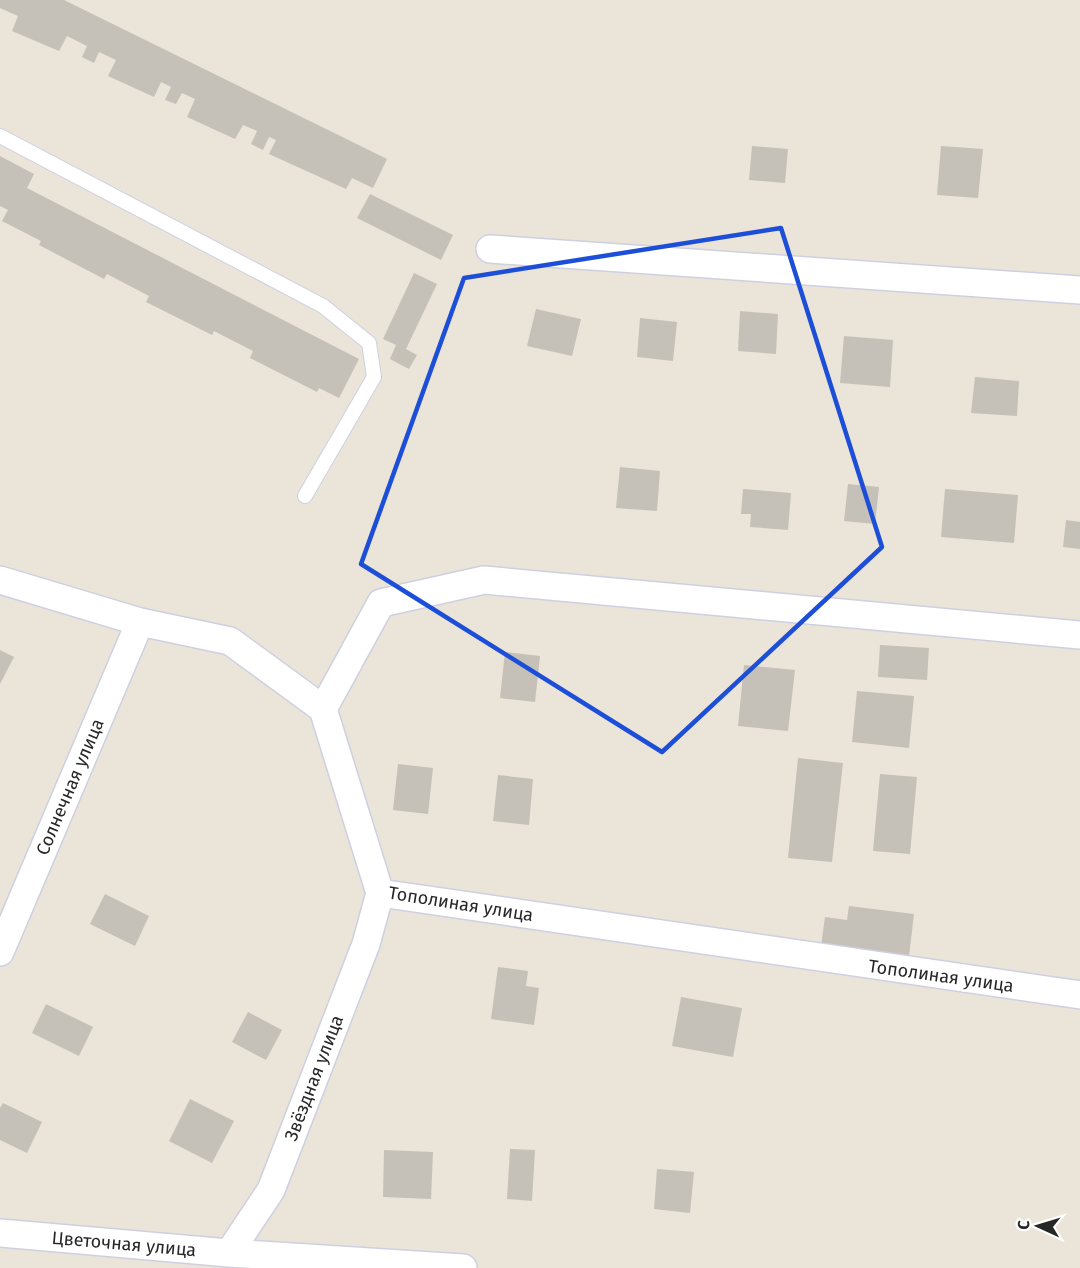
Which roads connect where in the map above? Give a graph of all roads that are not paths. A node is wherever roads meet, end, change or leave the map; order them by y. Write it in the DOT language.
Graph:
graph roads {
  1 [pos="0,136"];
  2 [pos="490,249"];
  3 [pos="1080,290"];
  4 [pos="305,496"];
  5 [pos="0,580"];
  6 [pos="140,622"];
  7 [pos="1080,636"];
  8 [pos="322,709"];
  9 [pos="380,893"];
  10 [pos="0,952"];
  11 [pos="1080,995"];
  12 [pos="0,1233"];
  13 [pos="229,1253"];
  14 [pos="463,1268"];
  1 -- 4 [label="lane"];
  2 -- 3 [label="street"];
  5 -- 6 [label="street"];
  6 -- 8 [label="street"];
  6 -- 10 [label="street, Солнечная улица"];
  7 -- 8 [label="street"];
  8 -- 9 [label="street, Тополиная улица"];
  9 -- 11 [label="street, Тополиная улица"];
  9 -- 13 [label="street, Звёздная улица"];
  12 -- 13 [label="street, Цветочная улица"];
  13 -- 14 [label="street, Цветочная улица"];
}
